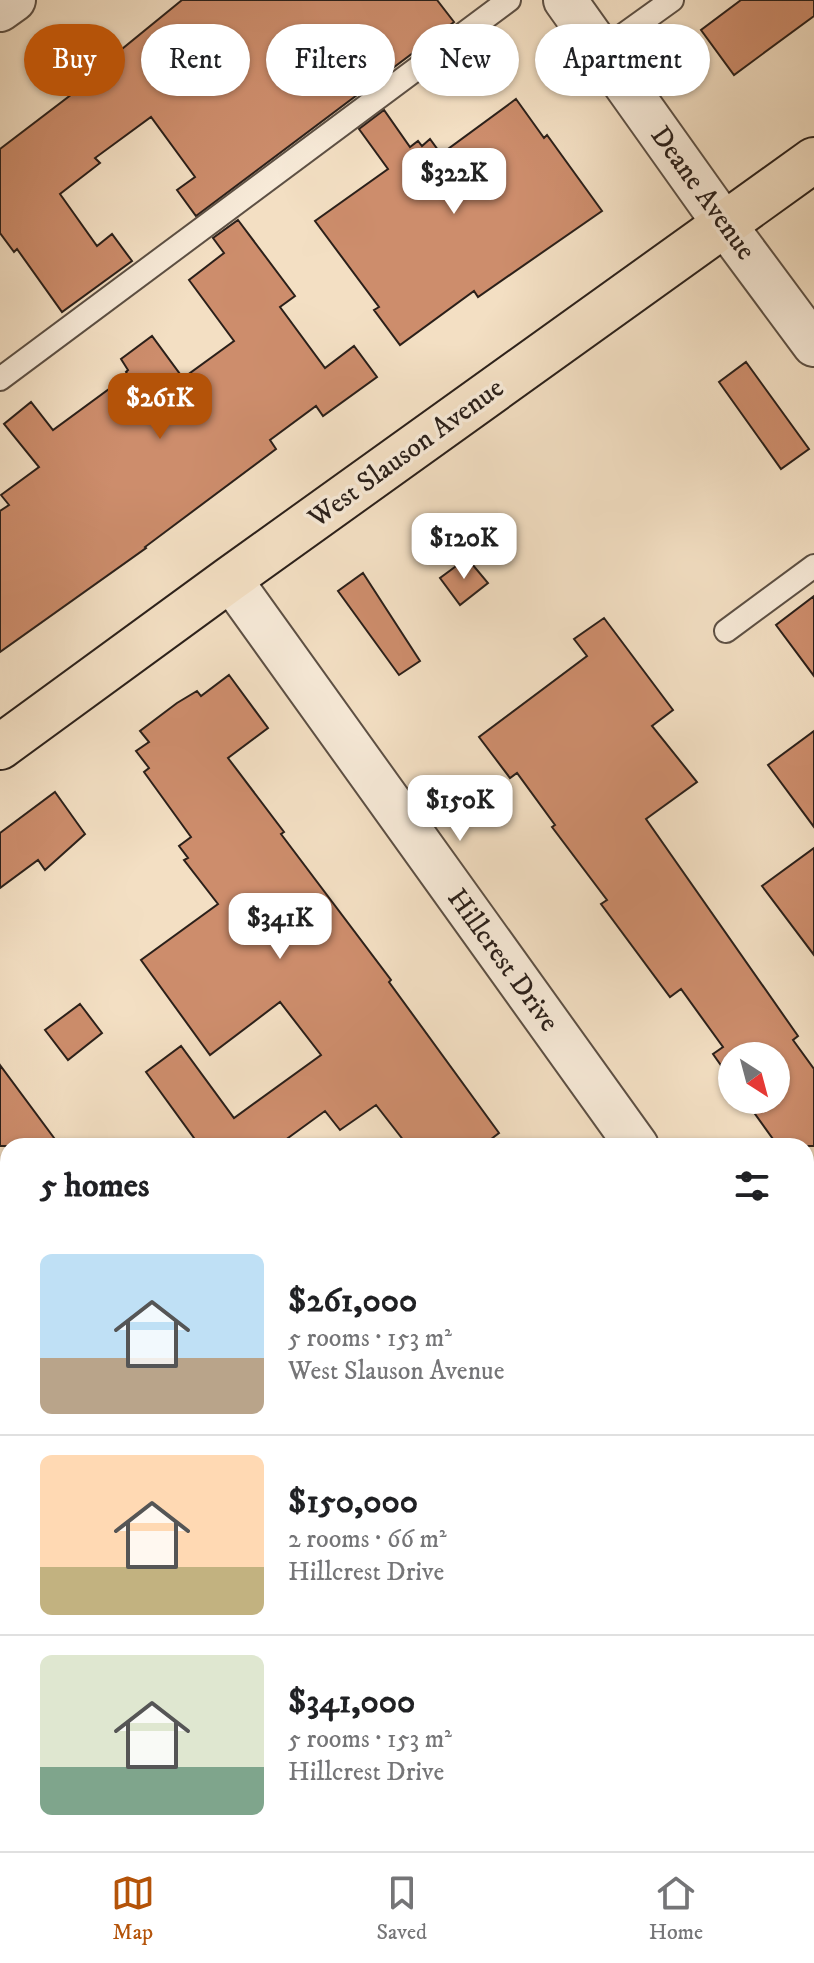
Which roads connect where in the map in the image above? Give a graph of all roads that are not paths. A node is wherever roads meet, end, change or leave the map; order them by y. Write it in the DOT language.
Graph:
graph roads {
  1 [pos="14,0"];
  2 [pos="509,0"];
  3 [pos="565,0"];
  4 [pos="672,0"];
  5 [pos="0,10"];
  6 [pos="582,24"];
  7 [pos="639,24"];
  8 [pos="633,96"];
  9 [pos="814,160"];
  10 [pos="725,225"];
  11 [pos="814,345"];
  12 [pos="0,379"];
  13 [pos="814,566"];
  14 [pos="230,579"];
  15 [pos="726,631"];
  16 [pos="0,747"];
  17 [pos="631,1138"];
  1 -- 5 [label="street"];
  2 -- 12 [label="lane"];
  3 -- 6 [label="street, Deane Avenue"];
  4 -- 7 [label="lane"];
  8 -- 10 [label="street, Deane Avenue"];
  9 -- 10 [label="main road, West Slauson Avenue"];
  10 -- 11 [label="street, Deane Avenue"];
  10 -- 14 [label="main road, West Slauson Avenue"];
  13 -- 15 [label="lane"];
  14 -- 16 [label="main road, West Slauson Avenue"];
  14 -- 17 [label="street, Hillcrest Drive"];
}
